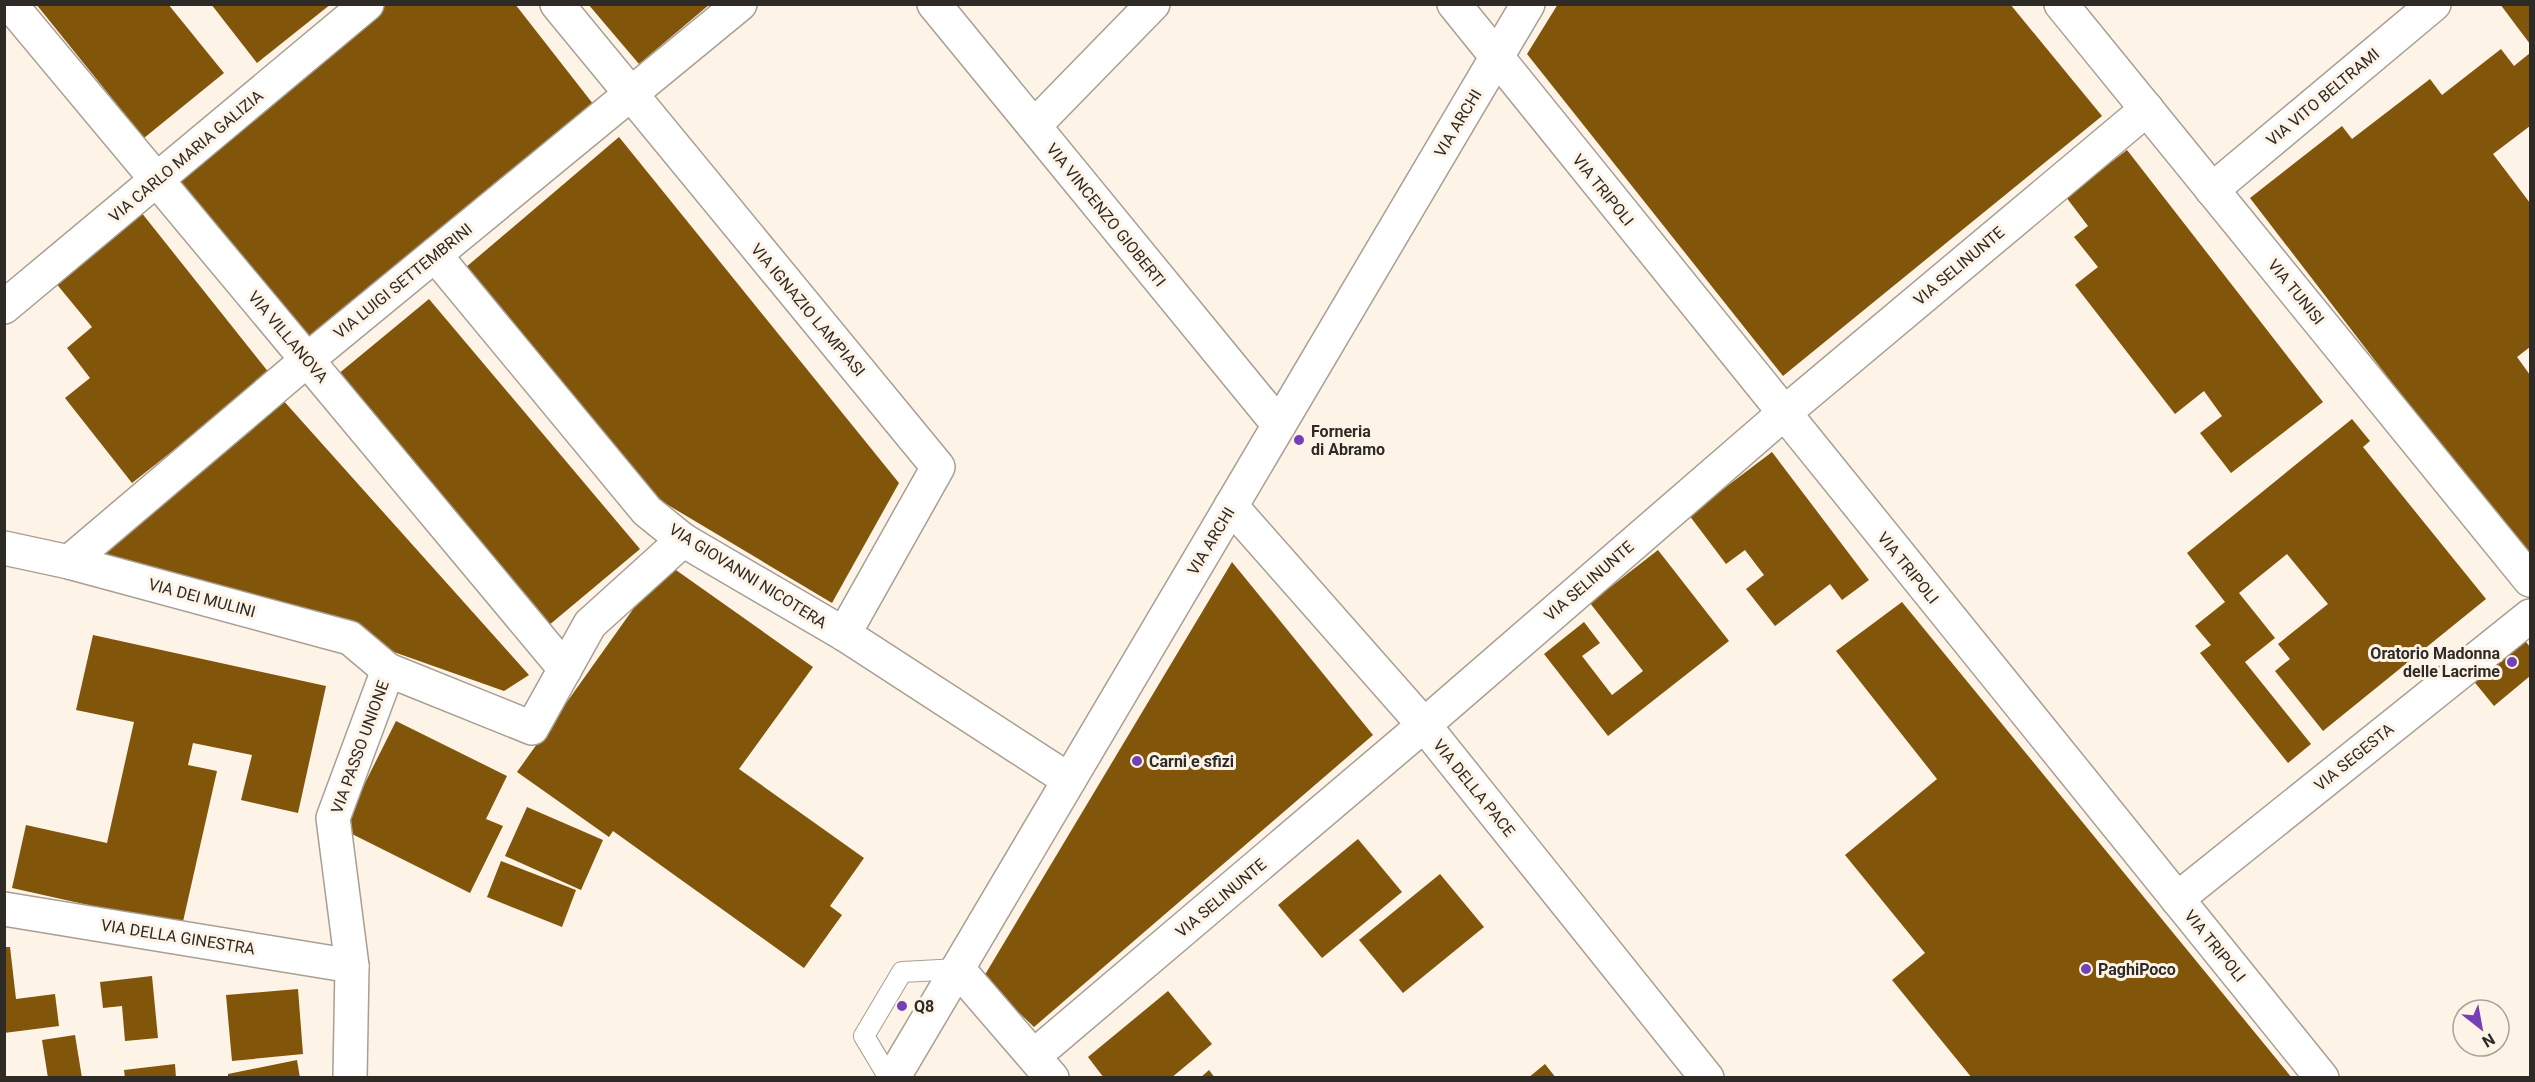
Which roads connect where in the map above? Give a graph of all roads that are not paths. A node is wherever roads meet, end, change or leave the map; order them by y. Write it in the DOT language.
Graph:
graph roads {
  1 [pos="10,4"];
  2 [pos="367,4"];
  3 [pos="557,4"];
  4 [pos="740,4"];
  5 [pos="934,4"];
  6 [pos="1153,4"];
  7 [pos="1454,4"];
  8 [pos="1528,4"];
  9 [pos="2434,4"];
  10 [pos="2075,10"];
  11 [pos="1497,57"];
  12 [pos="630,95"];
  13 [pos="2146,109"];
  14 [pos="1034,126"];
  15 [pos="157,180"];
  16 [pos="2212,190"];
  17 [pos="435,255"];
  18 [pos="4,307"];
  19 [pos="307,360"];
  20 [pos="1783,414"];
  21 [pos="1279,425"];
  22 [pos="1231,506"];
  23 [pos="683,540"];
  24 [pos="4,548"];
  25 [pos="69,562"];
  26 [pos="2530,580"];
  27 [pos="2530,616"];
  28 [pos="844,634"];
  29 [pos="566,669"];
  30 [pos="388,670"];
  31 [pos="1424,725"];
  32 [pos="1069,780"];
  33 [pos="2177,898"];
  34 [pos="4,909"];
  35 [pos="352,966"];
  36 [pos="958,969"];
  37 [pos="1043,1067"];
  38 [pos="350,1077"];
  39 [pos="891,1077"];
  40 [pos="1707,1077"];
  41 [pos="2322,1077"];
  1 -- 15 [label="street, VIA VILLANOVA"];
  2 -- 15 [label="street, VIA CARLO MARIA GALIZIA"];
  3 -- 12 [label="street, VIA IGNAZIO LAMPIASI"];
  4 -- 12 [label="street, VIA LUIGI SETTEMBRINI"];
  5 -- 14 [label="street, VIA VINCENZO GIOBERTI"];
  6 -- 14 [label="street"];
  7 -- 11 [label="street, VIA TRIPOLI"];
  8 -- 11 [label="street, VIA ARCHI"];
  9 -- 16 [label="street, VIA VITO BELTRAMI"];
  10 -- 13 [label="street, VIA TUNISI"];
  11 -- 20 [label="street, VIA TRIPOLI"];
  11 -- 21 [label="street, VIA ARCHI"];
  12 -- 17 [label="street, VIA LUIGI SETTEMBRINI"];
  12 -- 28 [label="street, VIA IGNAZIO LAMPIASI"];
  13 -- 16 [label="street, VIA TUNISI"];
  13 -- 20 [label="street, VIA SELINUNTE"];
  14 -- 21 [label="street, VIA VINCENZO GIOBERTI"];
  15 -- 18 [label="street, VIA CARLO MARIA GALIZIA"];
  15 -- 19 [label="street, VIA VILLANOVA"];
  16 -- 26 [label="street, VIA TUNISI"];
  17 -- 19 [label="street, VIA LUIGI SETTEMBRINI"];
  17 -- 23 [label="street, VIA GIOVANNI NICOTERA"];
  19 -- 25 [label="street, VIA LUIGI SETTEMBRINI"];
  19 -- 29 [label="street, VIA VILLANOVA"];
  20 -- 31 [label="street, VIA SELINUNTE"];
  20 -- 33 [label="street, VIA TRIPOLI"];
  21 -- 22 [label="street, VIA ARCHI"];
  22 -- 31 [label="street, VIA DELLA PACE"];
  22 -- 32 [label="street, VIA ARCHI"];
  23 -- 28 [label="street, VIA GIOVANNI NICOTERA"];
  23 -- 29 [label="street, VIA PASSO UNIONE"];
  24 -- 25 [label="street, VIA DEI MULINI"];
  25 -- 30 [label="street, VIA DEI MULINI"];
  27 -- 33 [label="street, VIA SEGESTA"];
  28 -- 32 [label="street, VIA GIOVANNI NICOTERA"];
  29 -- 30 [label="street, VIA PASSO UNIONE"];
  30 -- 35 [label="street, VIA PASSO UNIONE"];
  31 -- 37 [label="street, VIA SELINUNTE"];
  31 -- 40 [label="street, VIA DELLA PACE"];
  32 -- 36 [label="street, VIA ARCHI"];
  33 -- 41 [label="street, VIA TRIPOLI"];
  34 -- 35 [label="street, VIA DELLA GINESTRA"];
  35 -- 38 [label="street, VIA PASSO UNIONE"];
  36 -- 37 [label="street"];
  36 -- 39 [label="street, VIA ARCHI"];
  36 -- 39 [label="lane"];
}
